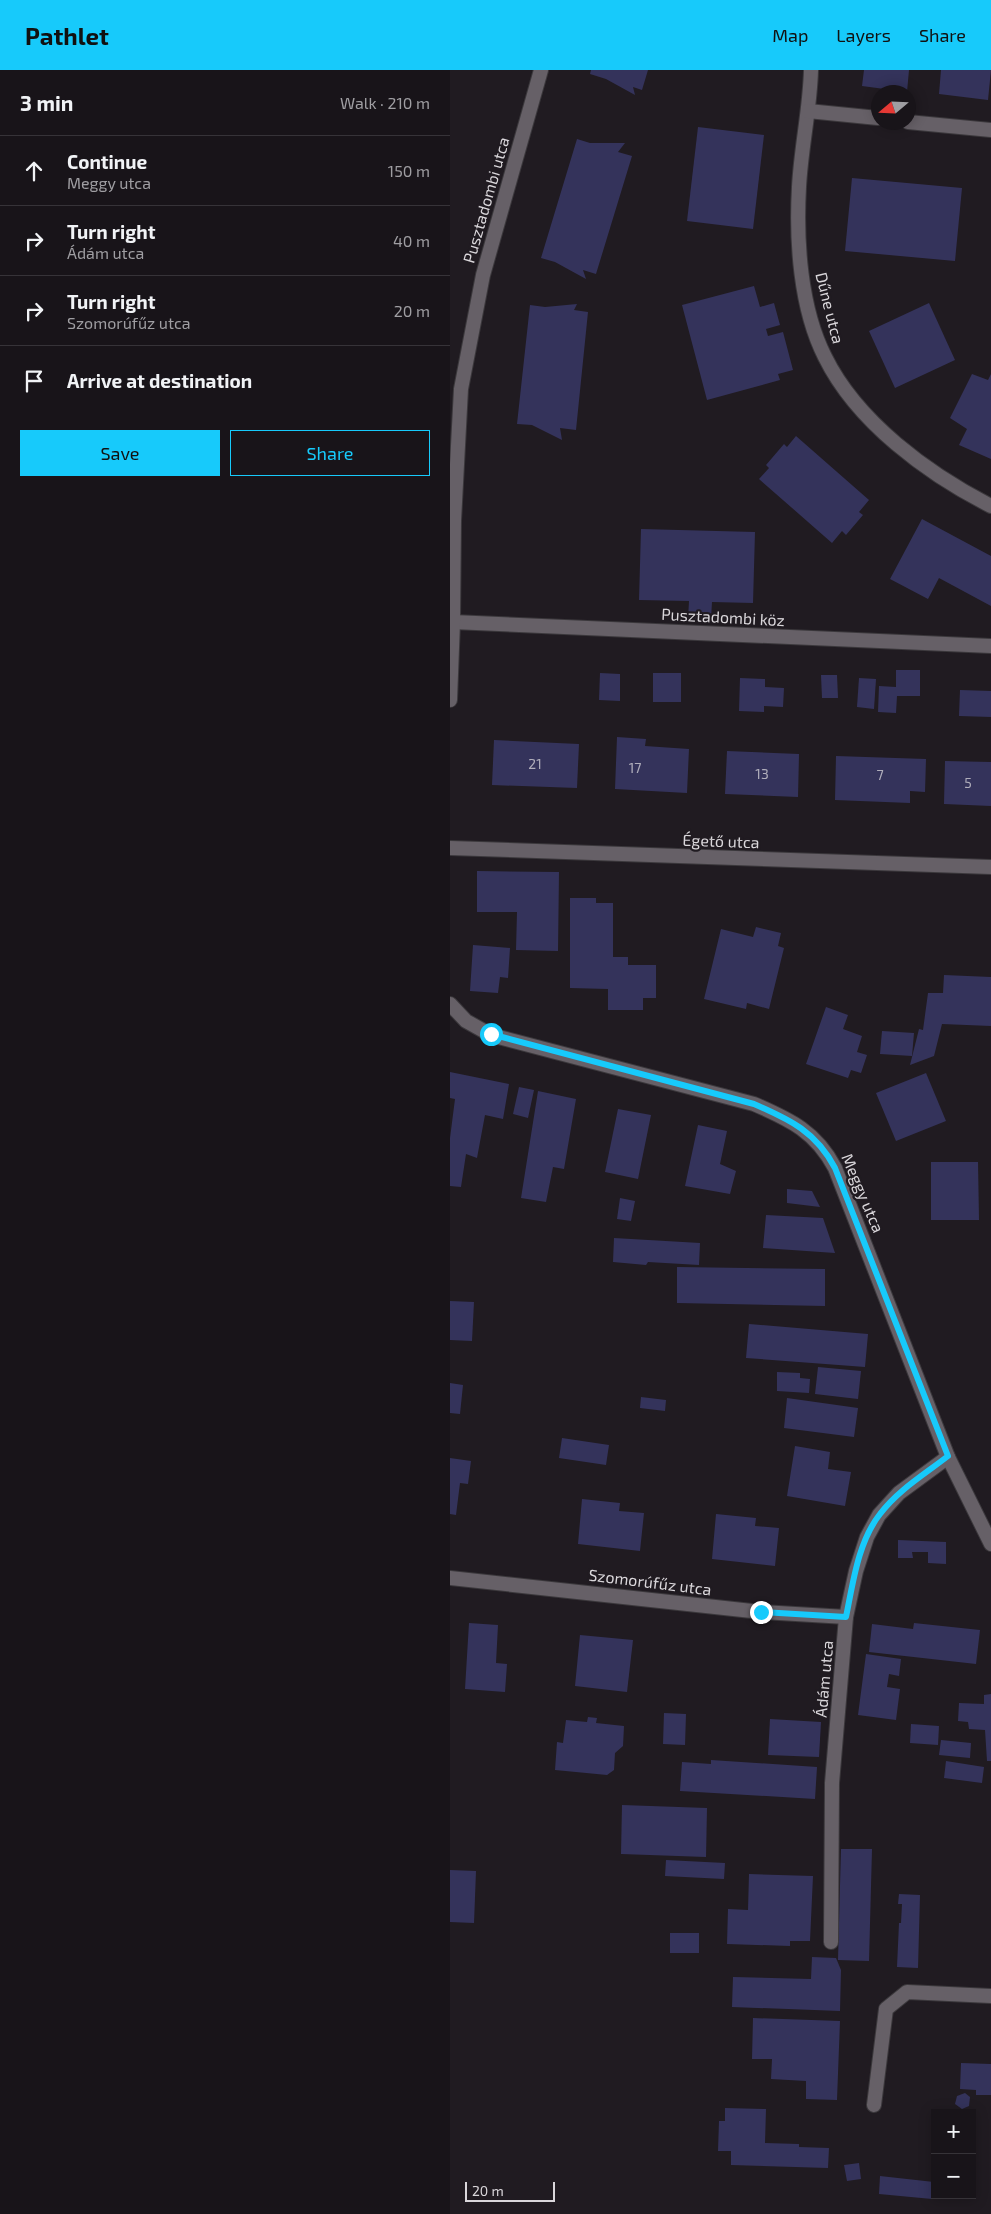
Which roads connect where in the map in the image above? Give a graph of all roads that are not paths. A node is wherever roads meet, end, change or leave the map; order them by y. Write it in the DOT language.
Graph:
graph roads {
  1 [pos="541,70"];
  2 [pos="812,70"];
  3 [pos="808,111"];
  4 [pos="871,117"];
  5 [pos="916,123"];
  6 [pos="991,130"];
  7 [pos="991,506"];
  8 [pos="453,622"];
  9 [pos="991,646"];
  10 [pos="450,700"];
  11 [pos="450,848"];
  12 [pos="991,867"];
  13 [pos="450,1004"];
  14 [pos="948,1456"];
  15 [pos="991,1544"];
  16 [pos="450,1578"];
  17 [pos="846,1617"];
  18 [pos="831,1942"];
  19 [pos="991,1996"];
  20 [pos="874,2105"];
  1 -- 8 [label="street, Pusztadombi utca"];
  2 -- 3 [label="street, Dűne utca"];
  3 -- 4 [label="street"];
  3 -- 7 [label="street, Dűne utca"];
  5 -- 6 [label="street"];
  8 -- 9 [label="street, Pusztadombi köz"];
  8 -- 10 [label="street, Pusztadombi utca"];
  11 -- 12 [label="street, Égető utca"];
  13 -- 14 [label="street, Meggy utca"];
  14 -- 15 [label="street, Meggy utca"];
  14 -- 17 [label="street, Ádám utca"];
  16 -- 17 [label="street, Szomorúfűz utca"];
  17 -- 18 [label="street, Ádám utca"];
  19 -- 20 [label="street"];
}
